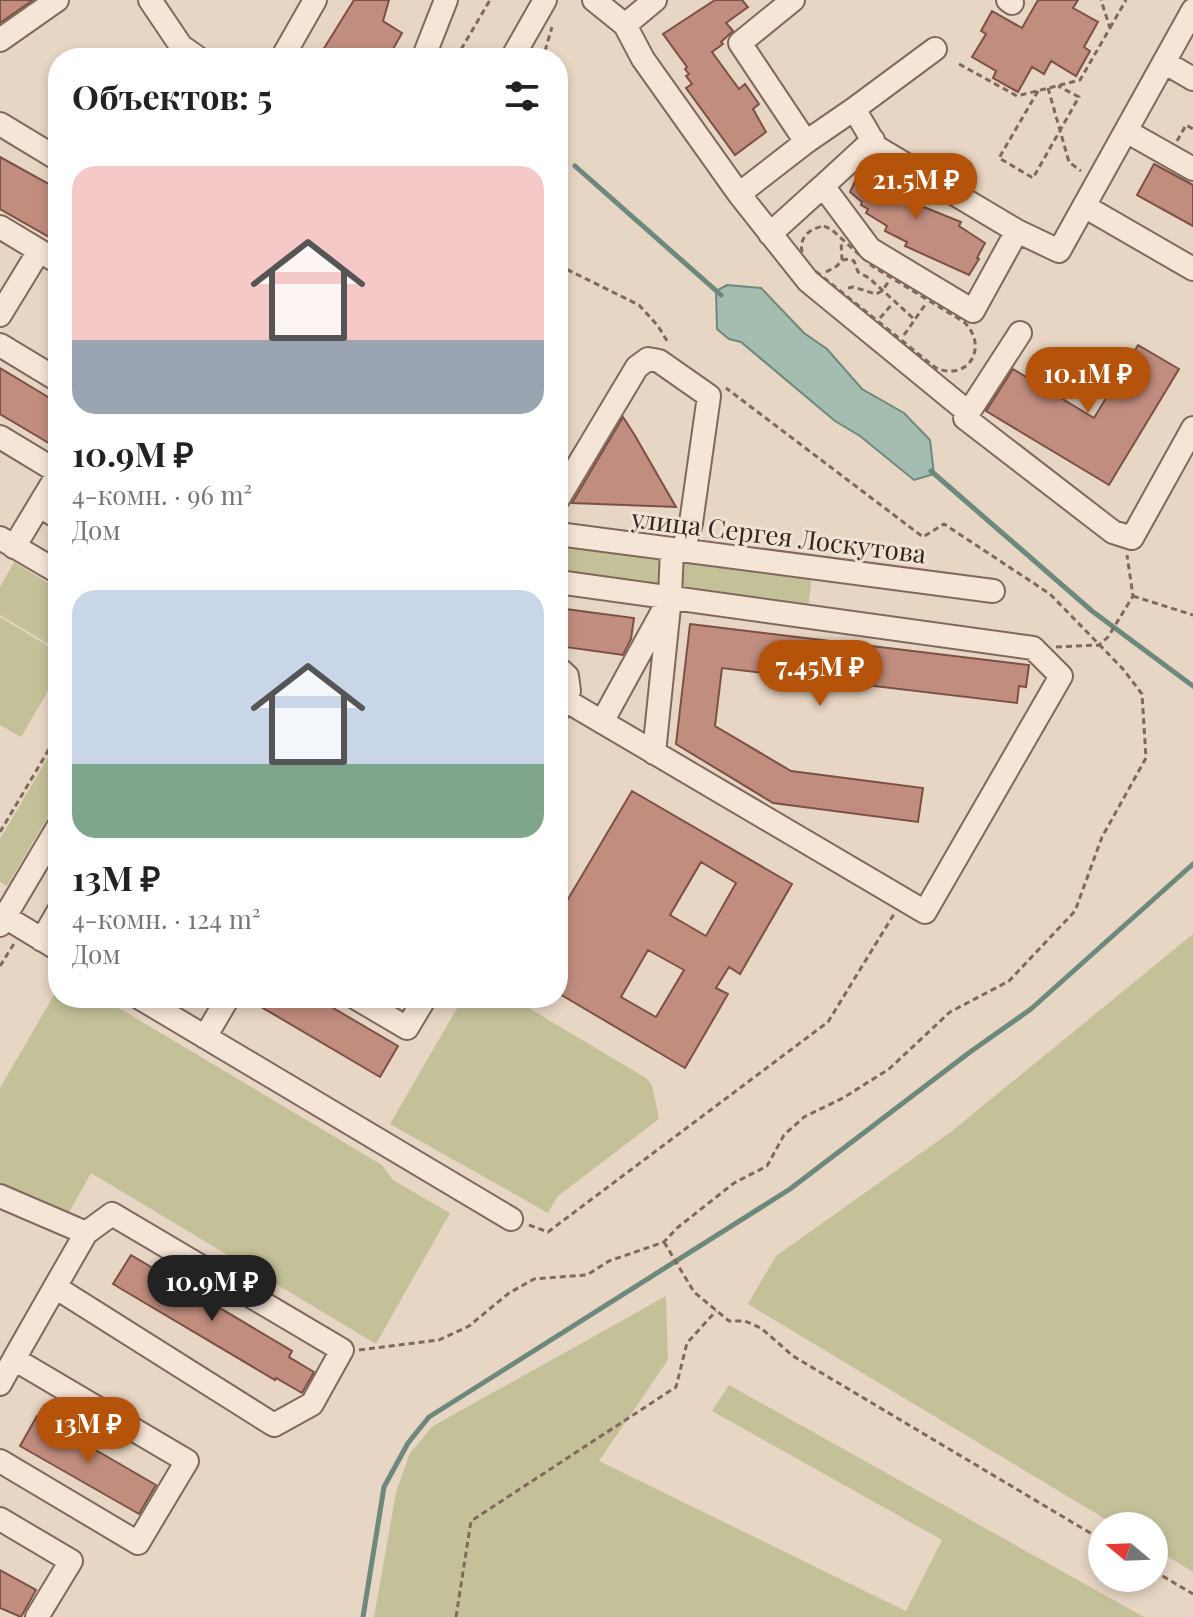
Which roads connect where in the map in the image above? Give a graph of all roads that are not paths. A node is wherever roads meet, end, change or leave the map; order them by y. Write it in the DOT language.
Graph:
graph roads {
  1 [pos="150,0"];
  2 [pos="315,0"];
  3 [pos="446,0"];
  4 [pos="594,0"];
  5 [pos="655,0"];
  6 [pos="793,0"];
  7 [pos="53,1"];
  8 [pos="541,2"];
  9 [pos="1193,10"];
  10 [pos="625,25"];
  11 [pos="0,40"];
  12 [pos="184,48"];
  13 [pos="288,48"];
  14 [pos="431,48"];
  15 [pos="517,48"];
  16 [pos="935,49"];
  17 [pos="1164,62"];
  18 [pos="1193,79"];
  19 [pos="854,109"];
  20 [pos="0,124"];
  21 [pos="1126,131"];
  22 [pos="873,140"];
  23 [pos="806,142"];
  24 [pos="48,153"];
  25 [pos="1193,169"];
  26 [pos="823,186"];
  27 [pos="739,194"];
  28 [pos="1084,206"];
  29 [pos="0,227"];
  30 [pos="1017,231"];
  31 [pos="770,234"];
  32 [pos="48,256"];
  33 [pos="1193,269"];
  34 [pos="0,315"];
  35 [pos="1020,333"];
  36 [pos="0,345"];
  37 [pos="48,374"];
  38 [pos="969,413"];
  39 [pos="1193,428"];
  40 [pos="0,437"];
  41 [pos="48,467"];
  42 [pos="568,482"];
  43 [pos="48,512"];
  44 [pos="568,535"];
  45 [pos="7,542"];
  46 [pos="678,550"];
  47 [pos="48,566"];
  48 [pos="568,583"];
  49 [pos="993,591"];
  50 [pos="670,597"];
  51 [pos="568,708"];
  52 [pos="602,722"];
  53 [pos="654,753"];
  54 [pos="48,845"];
  55 [pos="5,924"];
  56 [pos="48,944"];
  57 [pos="157,1008"];
  58 [pos="222,1008"];
  59 [pos="373,1008"];
  60 [pos="419,1008"];
  61 [pos="205,1037"];
  62 [pos="0,1196"];
  63 [pos="511,1219"];
  64 [pos="86,1233"];
  65 [pos="55,1287"];
  66 [pos="14,1359"];
  67 [pos="0,1384"];
  68 [pos="0,1461"];
  69 [pos="0,1519"];
  70 [pos="37,1617"];
  1 -- 12 [label="street"];
  2 -- 13 [label="street"];
  3 -- 14 [label="street"];
  4 -- 10 [label="street"];
  5 -- 10 [label="street"];
  6 -- 23 [label="street"];
  7 -- 11 [label="street"];
  8 -- 15 [label="street"];
  9 -- 17 [label="street"];
  10 -- 27 [label="street"];
  16 -- 19 [label="street"];
  17 -- 18 [label="street"];
  17 -- 21 [label="street"];
  19 -- 22 [label="street"];
  19 -- 23 [label="street"];
  20 -- 24 [label="street"];
  21 -- 25 [label="street"];
  21 -- 28 [label="street"];
  22 -- 26 [label="street"];
  22 -- 30 [label="street"];
  23 -- 27 [label="street"];
  26 -- 30 [label="street"];
  26 -- 31 [label="street"];
  27 -- 31 [label="street"];
  28 -- 30 [label="street"];
  28 -- 33 [label="street"];
  29 -- 32 [label="street"];
  31 -- 38 [label="street"];
  32 -- 34 [label="street"];
  35 -- 38 [label="street"];
  36 -- 37 [label="street"];
  38 -- 39 [label="street"];
  40 -- 41 [label="street"];
  42 -- 46 [label="street"];
  43 -- 45 [label="street"];
  44 -- 46 [label="street, улица Сергея Лоскутова"];
  45 -- 47 [label="street"];
  46 -- 49 [label="street, улица Сергея Лоскутова"];
  46 -- 50 [label="street"];
  48 -- 50 [label="street"];
  50 -- 52 [label="street"];
  50 -- 53 [label="street"];
  50 -- 53 [label="street"];
  51 -- 52 [label="street"];
  52 -- 53 [label="street"];
  54 -- 55 [label="street"];
  55 -- 56 [label="street"];
  57 -- 61 [label="street"];
  58 -- 61 [label="street"];
  59 -- 60 [label="street"];
  61 -- 63 [label="street"];
  62 -- 64 [label="street"];
  64 -- 65 [label="street"];
  64 -- 65 [label="street"];
  65 -- 66 [label="street"];
  66 -- 67 [label="street"];
  66 -- 68 [label="street"];
  69 -- 70 [label="street"];
}
